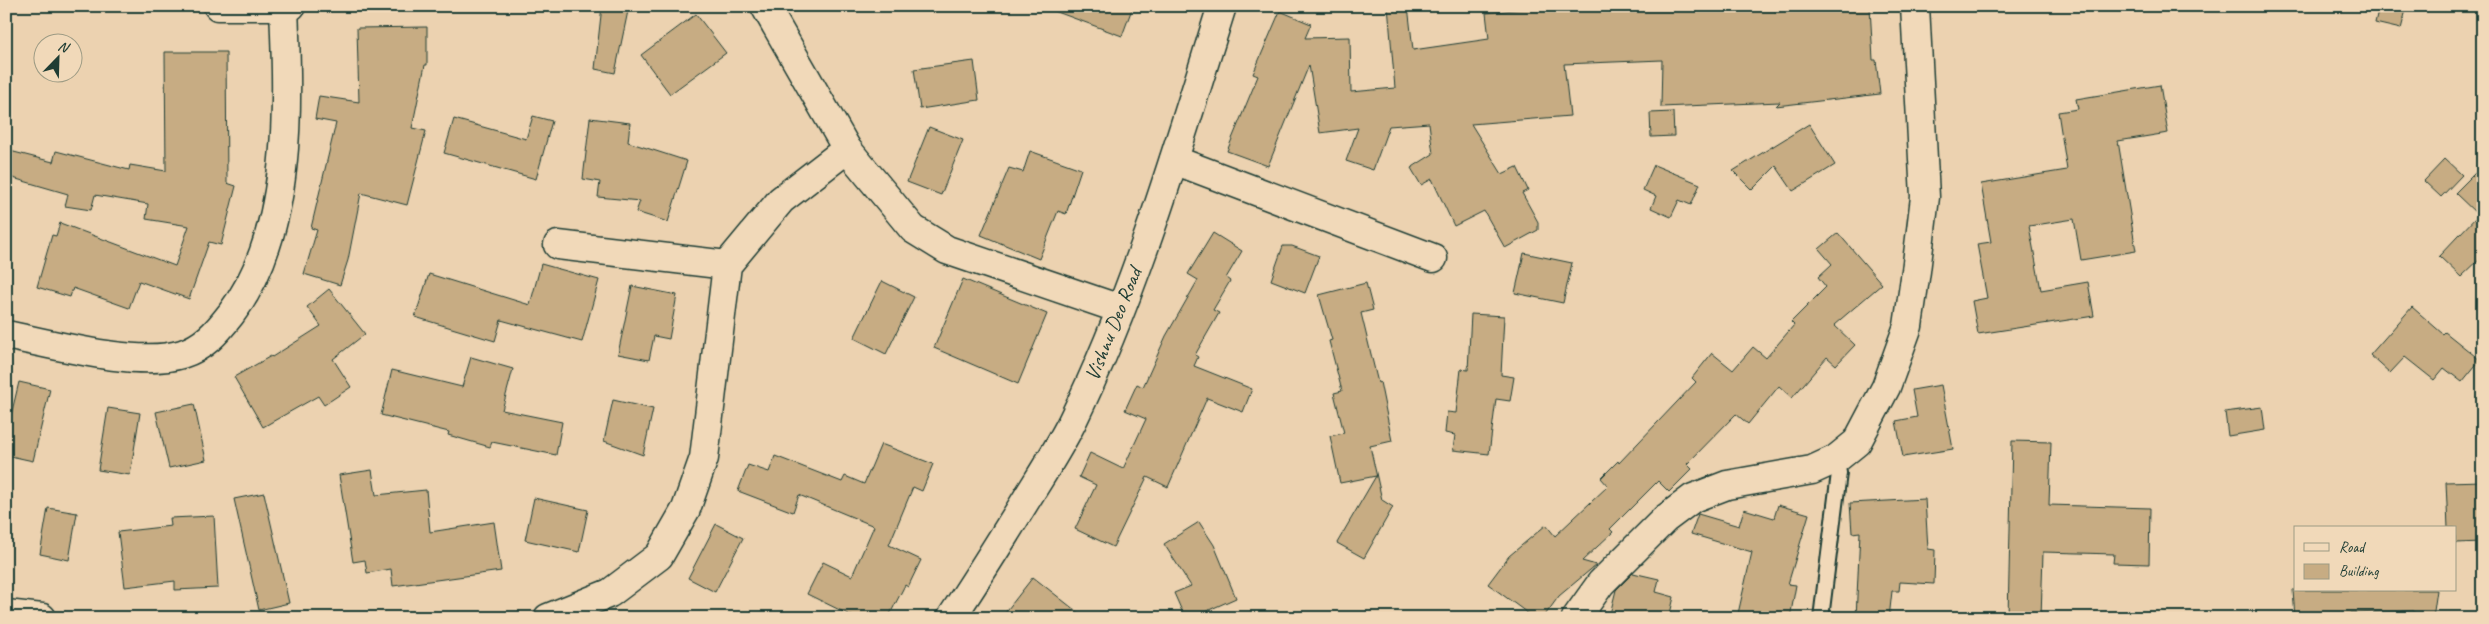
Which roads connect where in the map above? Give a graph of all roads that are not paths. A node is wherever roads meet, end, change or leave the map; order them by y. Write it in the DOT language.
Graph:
graph roads {
  1 [pos="218,6"];
  2 [pos="765,6"];
  3 [pos="1222,6"];
  4 [pos="1915,6"];
  5 [pos="288,7"];
  6 [pos="846,150"];
  7 [pos="1174,160"];
  8 [pos="558,245"];
  9 [pos="1433,258"];
  10 [pos="727,265"];
  11 [pos="1120,309"];
  12 [pos="6,336"];
  13 [pos="1836,458"];
  14 [pos="6,614"];
  15 [pos="42,618"];
  16 [pos="548,618"];
  17 [pos="951,618"];
  18 [pos="1576,618"];
  19 [pos="1821,618"];
  1 -- 5 [label="street"];
  2 -- 6 [label="street"];
  3 -- 7 [label="street, Vishnu Deo Road"];
  4 -- 13 [label="street"];
  5 -- 12 [label="street"];
  6 -- 10 [label="street"];
  6 -- 11 [label="street"];
  7 -- 9 [label="street"];
  7 -- 11 [label="street, Vishnu Deo Road"];
  8 -- 10 [label="street"];
  10 -- 16 [label="street"];
  11 -- 17 [label="street, Vishnu Deo Road"];
  13 -- 18 [label="street"];
  13 -- 19 [label="lane"];
  14 -- 15 [label="street"];
}
